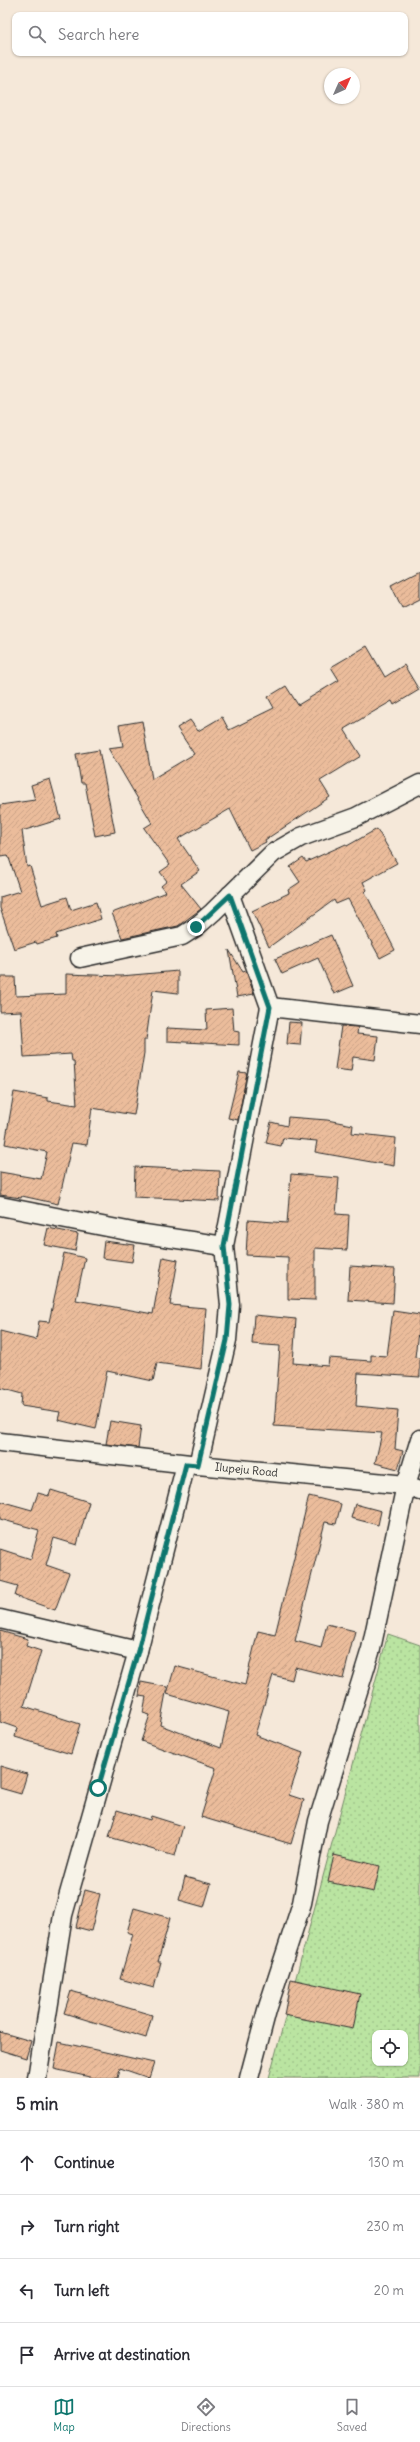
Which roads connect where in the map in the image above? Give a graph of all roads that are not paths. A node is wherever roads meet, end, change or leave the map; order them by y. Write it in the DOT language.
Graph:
graph roads {
  1 [pos="420,784"];
  2 [pos="230,895"];
  3 [pos="80,958"];
  4 [pos="270,1007"];
  5 [pos="420,1024"];
  6 [pos="0,1206"];
  7 [pos="224,1246"];
  8 [pos="420,1438"];
  9 [pos="0,1442"];
  10 [pos="192,1464"];
  11 [pos="413,1487"];
  12 [pos="0,1619"];
  13 [pos="138,1651"];
  14 [pos="36,2078"];
  15 [pos="249,2078"];
  1 -- 2 [label="street"];
  2 -- 3 [label="street"];
  2 -- 4 [label="street"];
  4 -- 5 [label="street"];
  4 -- 7 [label="street"];
  6 -- 7 [label="street"];
  7 -- 10 [label="street"];
  8 -- 11 [label="street"];
  9 -- 10 [label="street, Ilupeju Road"];
  10 -- 11 [label="street, Ilupeju Road"];
  10 -- 13 [label="street"];
  11 -- 15 [label="street"];
  12 -- 13 [label="street"];
  13 -- 14 [label="street"];
}
